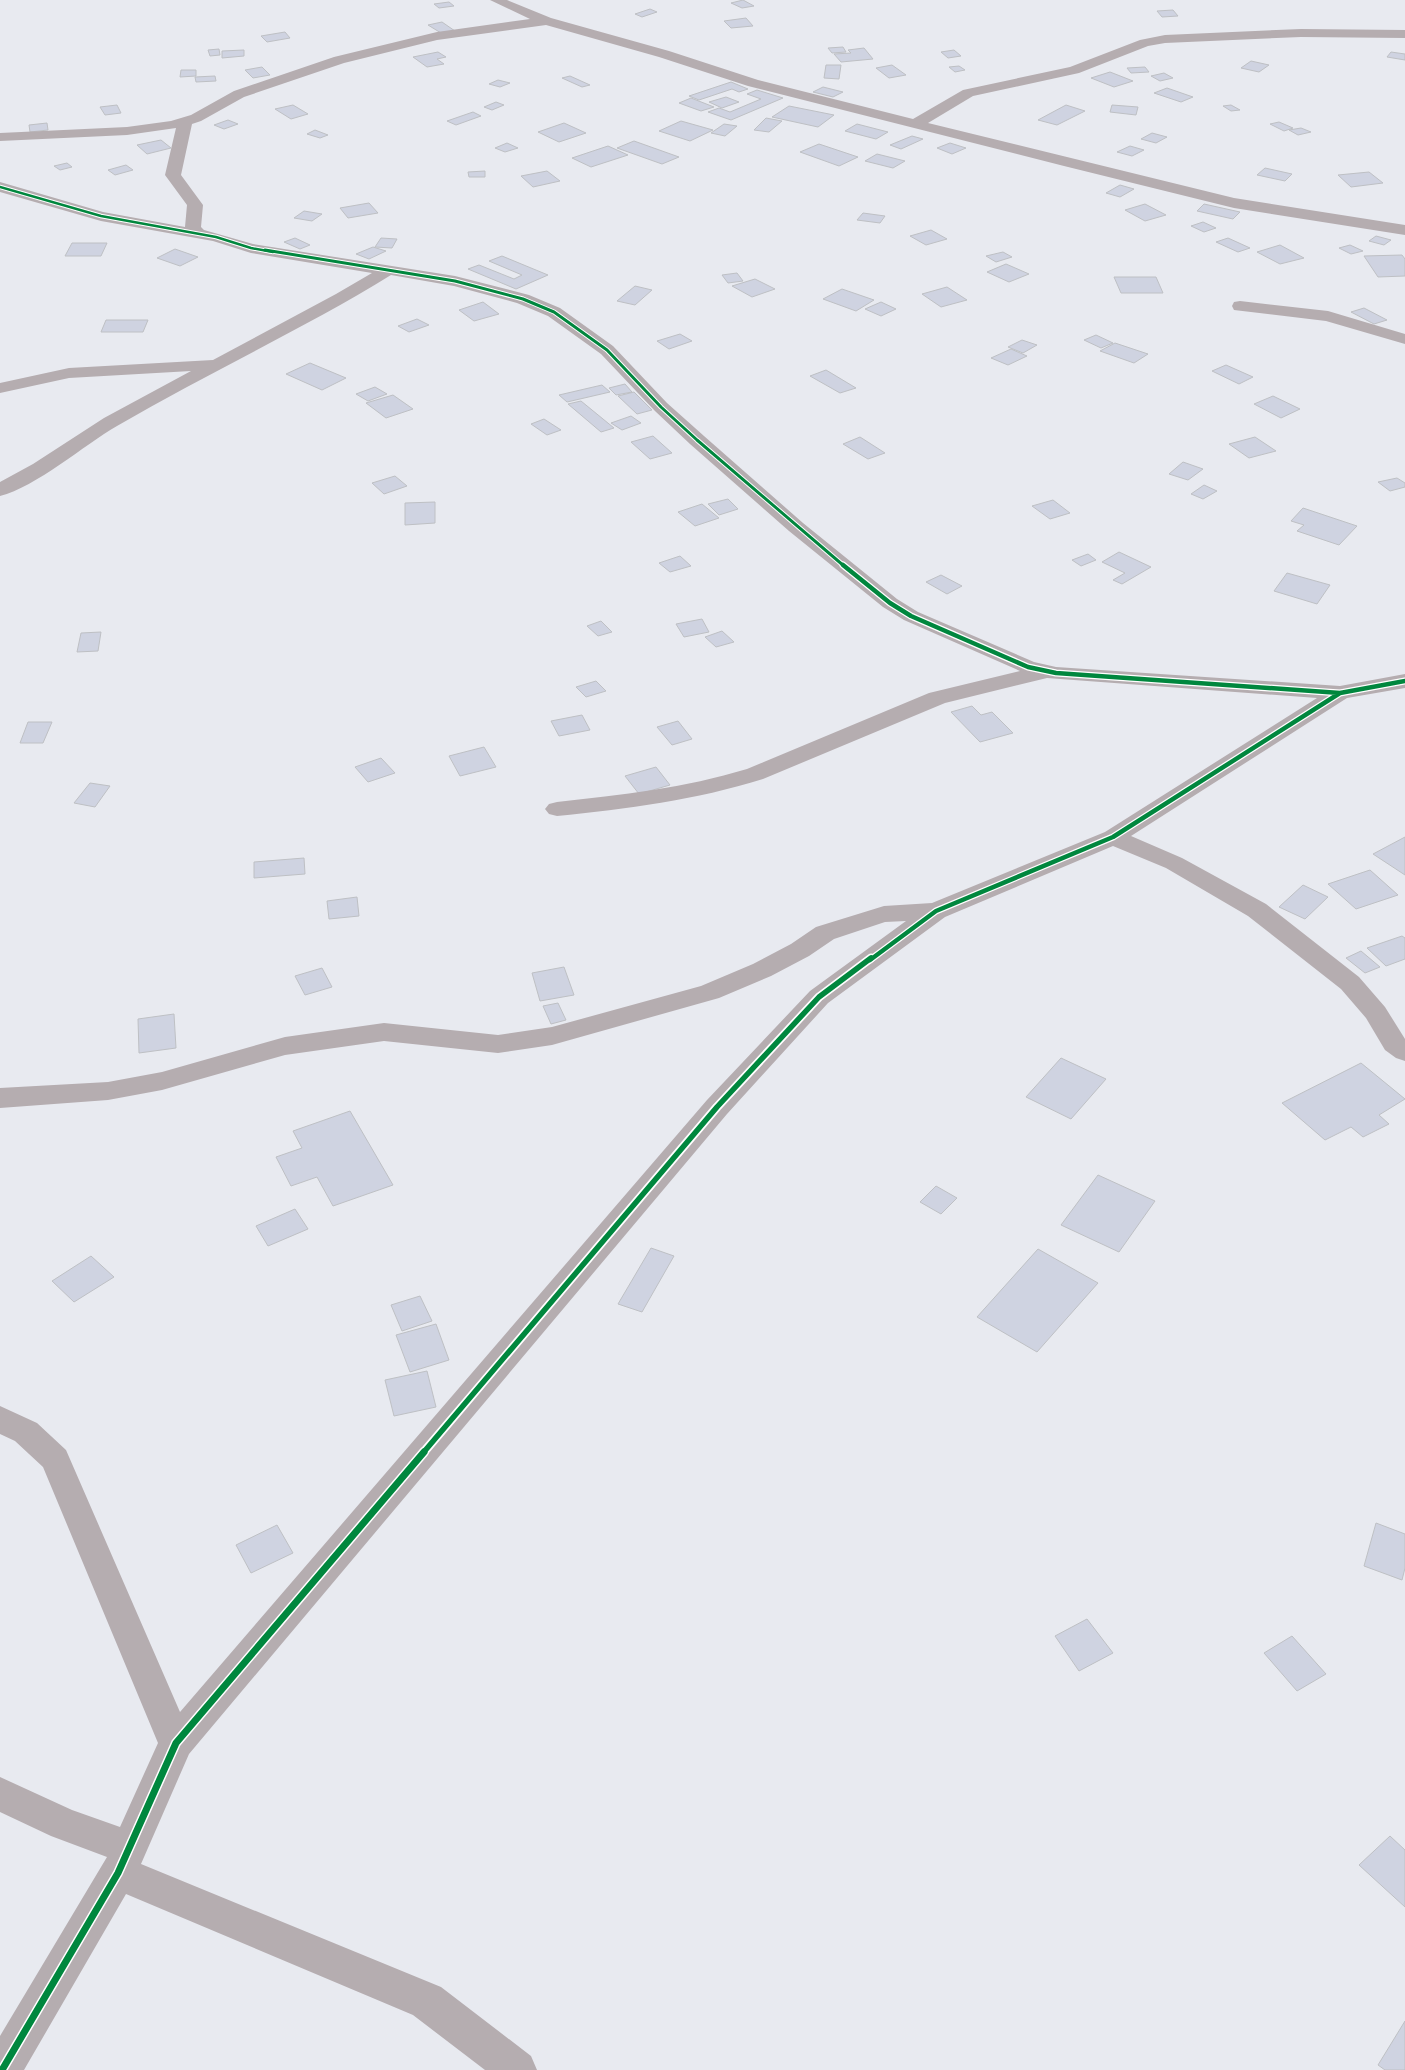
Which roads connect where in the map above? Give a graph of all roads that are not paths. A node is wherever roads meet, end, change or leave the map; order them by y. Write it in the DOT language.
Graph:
graph roads {
  1 [pos="496,0"];
  2 [pos="546,21"];
  3 [pos="1405,34"];
  4 [pos="185,122"];
  5 [pos="916,124"];
  6 [pos="0,137"];
  7 [pos="0,187"];
  8 [pos="1405,230"];
  9 [pos="199,234"];
  10 [pos="388,270"];
  11 [pos="1240,306"];
  12 [pos="1405,339"];
  13 [pos="219,365"];
  14 [pos="0,388"];
  15 [pos="0,490"];
  16 [pos="1044,672"];
  17 [pos="1405,681"];
  18 [pos="1340,693"];
  19 [pos="557,809"];
  20 [pos="1113,837"];
  21 [pos="936,910"];
  22 [pos="1405,1052"];
  23 [pos="0,1098"];
  24 [pos="0,1419"];
  25 [pos="176,1743"];
  26 [pos="0,1794"];
  27 [pos="124,1860"];
  28 [pos="2,2070"];
  29 [pos="517,2070"];
  1 -- 2 [label="street"];
  2 -- 4 [label="street"];
  2 -- 5 [label="street"];
  3 -- 5 [label="street"];
  4 -- 6 [label="street"];
  4 -- 9 [label="street"];
  5 -- 8 [label="street"];
  7 -- 9 [label="street"];
  9 -- 10 [label="street"];
  10 -- 13 [label="street"];
  10 -- 16 [label="street"];
  11 -- 12 [label="street"];
  13 -- 14 [label="street"];
  13 -- 15 [label="street"];
  16 -- 18 [label="street"];
  16 -- 19 [label="street"];
  17 -- 18 [label="street"];
  18 -- 20 [label="street"];
  20 -- 21 [label="street"];
  20 -- 22 [label="street"];
  21 -- 23 [label="street"];
  21 -- 25 [label="street"];
  24 -- 25 [label="street"];
  25 -- 27 [label="street"];
  26 -- 27 [label="street"];
  27 -- 28 [label="street"];
  27 -- 29 [label="street"];
}
